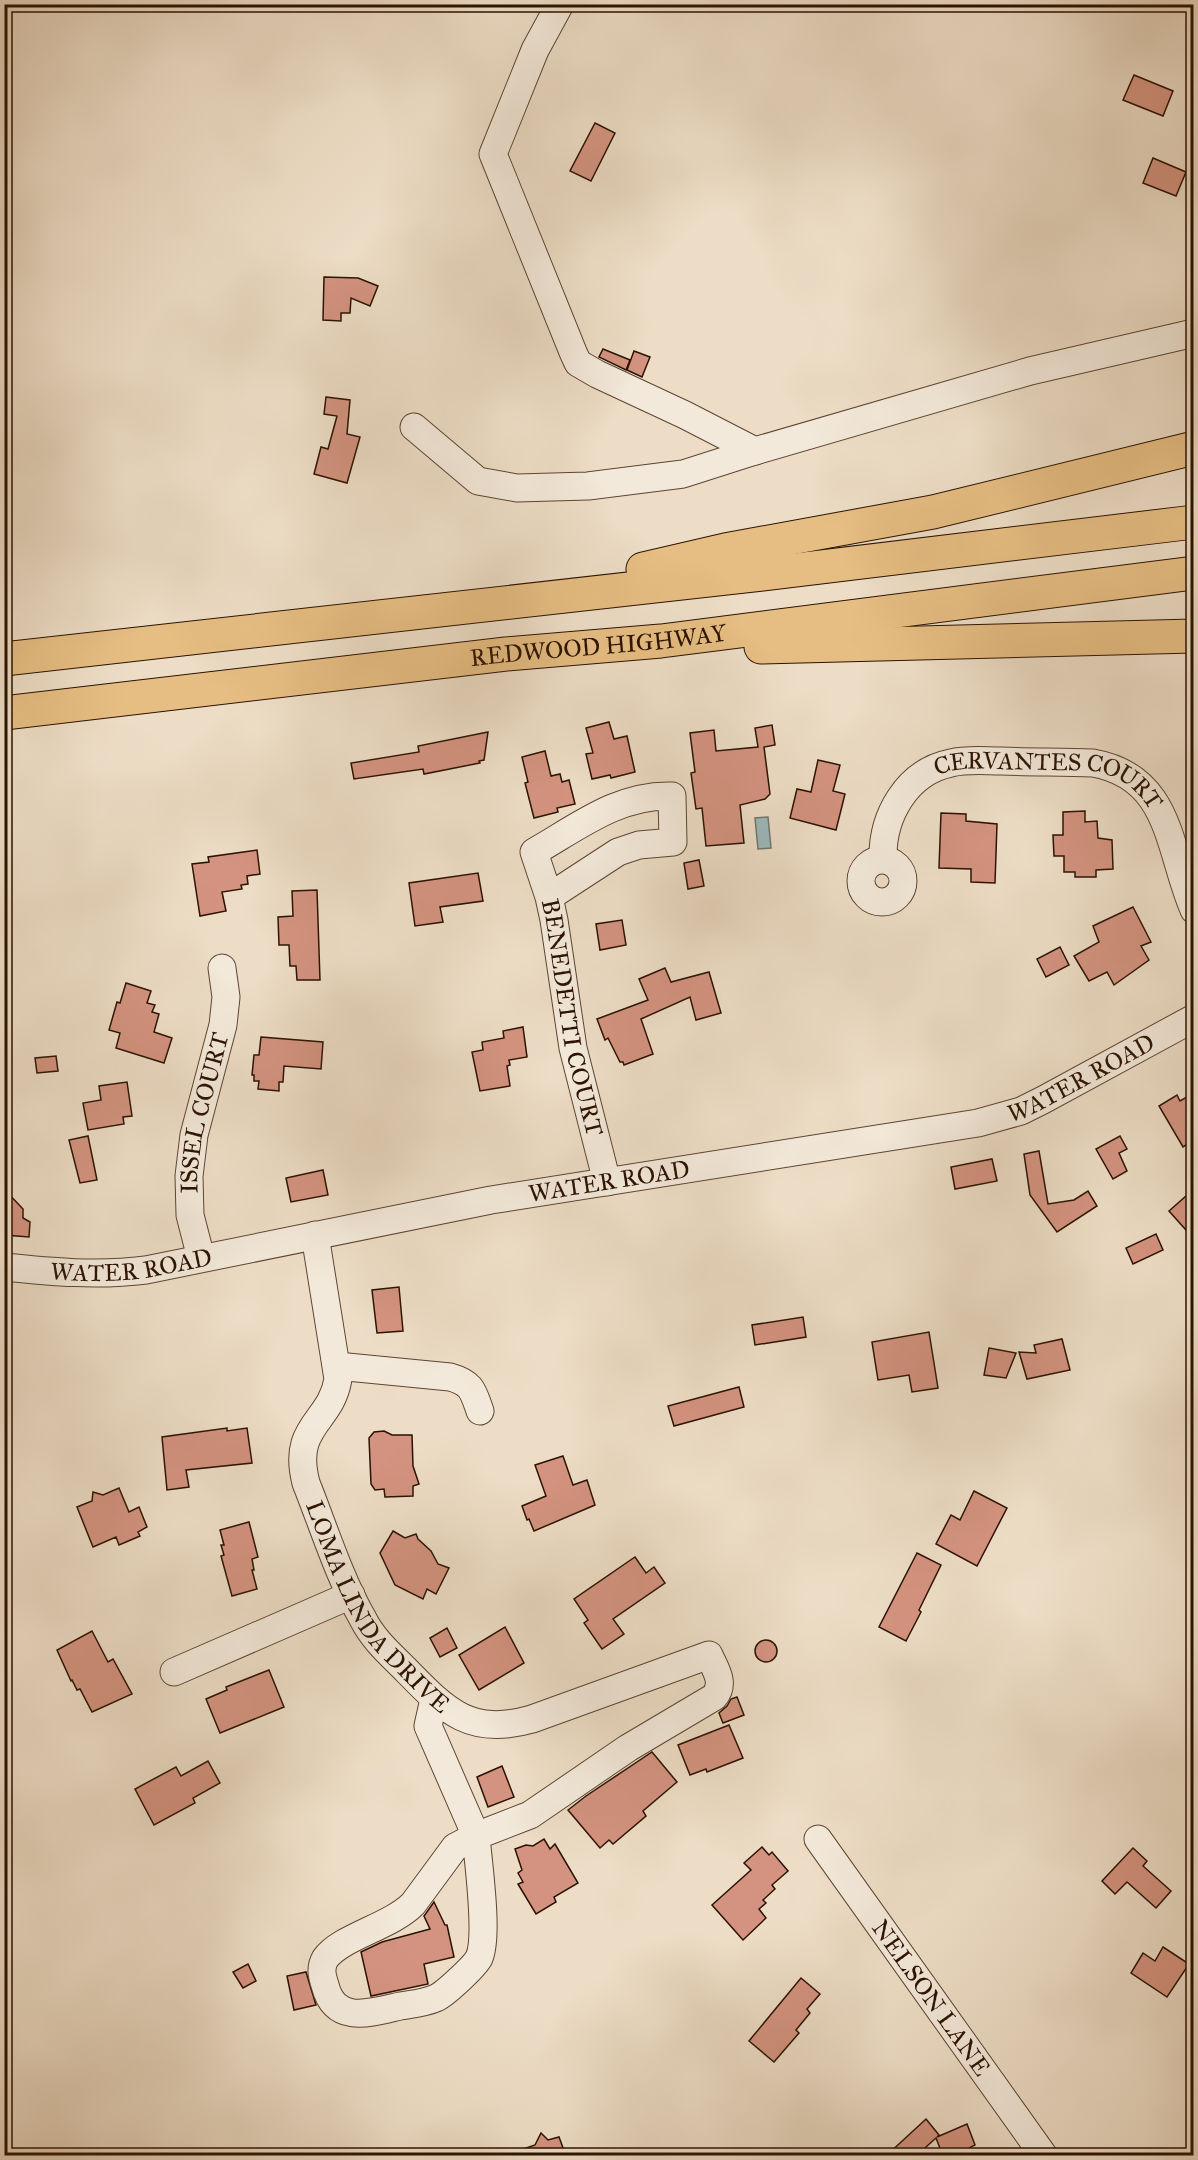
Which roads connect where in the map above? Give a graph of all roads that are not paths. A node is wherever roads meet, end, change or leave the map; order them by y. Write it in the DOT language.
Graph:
graph roads {
  1 [pos="560,4"];
  2 [pos="1194,333"];
  3 [pos="414,427"];
  4 [pos="1194,448"];
  5 [pos="755,451"];
  6 [pos="1194,522"];
  7 [pos="1194,573"];
  8 [pos="478,606"];
  9 [pos="1194,636"];
  10 [pos="661,641"];
  11 [pos="4,659"];
  12 [pos="4,713"];
  13 [pos="883,859"];
  14 [pos="549,897"];
  15 [pos="1194,910"];
  16 [pos="222,968"];
  17 [pos="1194,1018"];
  18 [pos="607,1182"];
  19 [pos="315,1234"];
  20 [pos="201,1258"];
  21 [pos="4,1267"];
  22 [pos="337,1366"];
  23 [pos="480,1411"];
  24 [pos="351,1595"];
  25 [pos="174,1672"];
  26 [pos="434,1699"];
  27 [pos="476,1836"];
  28 [pos="818,1839"];
  29 [pos="1044,2156"];
  1 -- 5 [label="street"];
  2 -- 5 [label="street"];
  3 -- 5 [label="street"];
  4 -- 8 [label="highway"];
  6 -- 8 [label="highway"];
  7 -- 10 [label="highway, REDWOOD HIGHWAY"];
  8 -- 11 [label="highway"];
  9 -- 10 [label="highway"];
  10 -- 12 [label="highway, REDWOOD HIGHWAY"];
  13 -- 15 [label="street, CERVANTES COURT"];
  14 -- 14 [label="street, BENEDETTI COURT"];
  14 -- 18 [label="street, BENEDETTI COURT"];
  16 -- 20 [label="street, ISSEL COURT"];
  17 -- 18 [label="street, WATER ROAD"];
  18 -- 19 [label="street, WATER ROAD"];
  19 -- 20 [label="street, WATER ROAD"];
  19 -- 22 [label="street, LOMA LINDA DRIVE"];
  20 -- 21 [label="street, WATER ROAD"];
  22 -- 23 [label="street"];
  22 -- 24 [label="street, LOMA LINDA DRIVE"];
  24 -- 25 [label="street"];
  24 -- 26 [label="street, LOMA LINDA DRIVE"];
  26 -- 27 [label="street"];
  26 -- 27 [label="street, LOMA LINDA DRIVE"];
  27 -- 27 [label="street"];
  28 -- 29 [label="street, NELSON LANE"];
}
